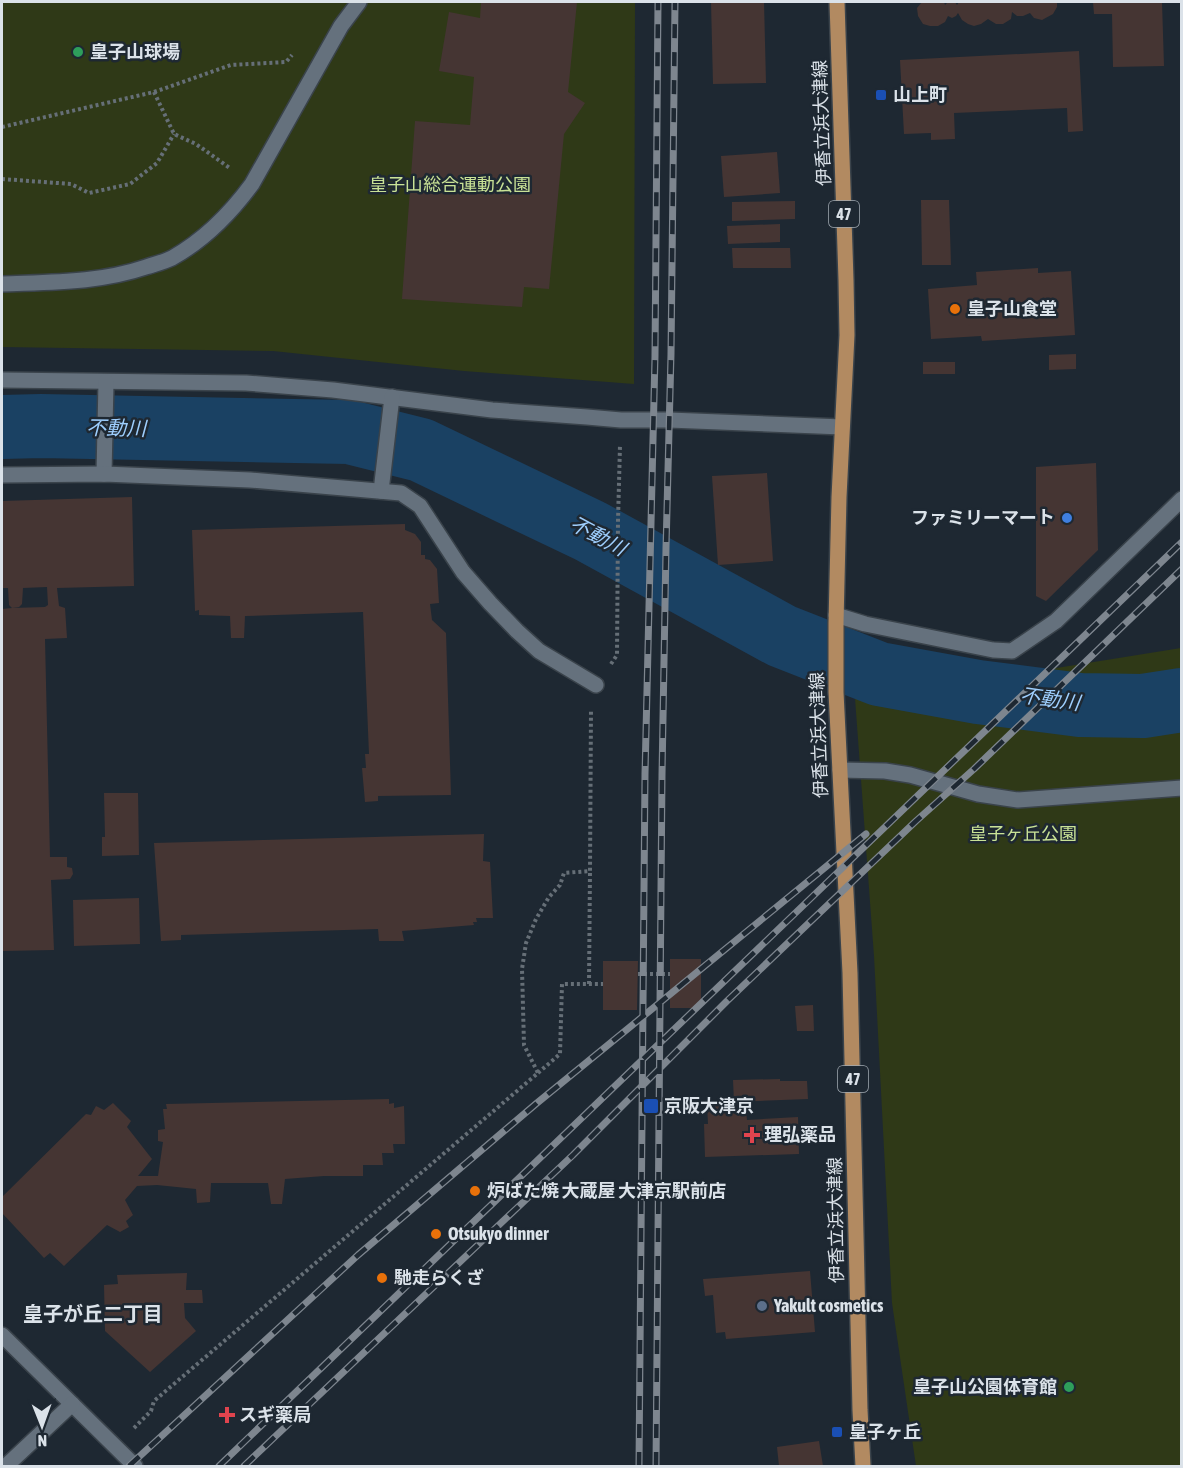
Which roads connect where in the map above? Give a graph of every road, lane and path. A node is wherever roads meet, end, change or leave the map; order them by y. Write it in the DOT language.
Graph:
graph roads {
  1 [pos="358,2"];
  2 [pos="837,2"];
  3 [pos="293,54"];
  4 [pos="154,92"];
  5 [pos="2,127"];
  6 [pos="174,134"];
  7 [pos="2,179"];
  8 [pos="252,184"];
  9 [pos="2,284"];
  10 [pos="2,380"];
  11 [pos="106,383"];
  12 [pos="392,399"];
  13 [pos="621,420"];
  14 [pos="843,427"];
  15 [pos="105,473"];
  16 [pos="2,475"];
  17 [pos="382,490"];
  18 [pos="1182,499"];
  19 [pos="836,619"];
  20 [pos="596,686"];
  21 [pos="840,770"];
  22 [pos="1182,788"];
  23 [pos="590,872"];
  24 [pos="638,974"];
  25 [pos="670,974"];
  26 [pos="590,984"];
  27 [pos="603,984"];
  28 [pos="538,1073"];
  29 [pos="2,1335"];
  30 [pos="154,1401"];
  31 [pos="72,1404"];
  32 [pos="6,1467"];
  33 [pos="135,1467"];
  34 [pos="863,1467"];
  1 -- 8 [label="street"];
  2 -- 14 [label="main road, 伊香立浜大津線 / 47"];
  3 -- 4 [label="path"];
  4 -- 5 [label="path"];
  4 -- 6 [label="path"];
  6 -- 7 [label="path"];
  6 -- 8 [label="path"];
  8 -- 9 [label="street"];
  10 -- 11 [label="street"];
  11 -- 12 [label="street"];
  11 -- 15 [label="street"];
  12 -- 13 [label="street"];
  12 -- 17 [label="street"];
  13 -- 14 [label="street"];
  13 -- 20 [label="path"];
  14 -- 19 [label="main road, 伊香立浜大津線 / 47"];
  15 -- 16 [label="street"];
  15 -- 17 [label="street"];
  17 -- 20 [label="street"];
  18 -- 19 [label="street"];
  19 -- 21 [label="main road, 伊香立浜大津線 / 47"];
  20 -- 23 [label="path"];
  21 -- 22 [label="street"];
  21 -- 34 [label="main road, 伊香立浜大津線 / 47"];
  23 -- 26 [label="path"];
  23 -- 28 [label="path"];
  24 -- 25 [label="path"];
  26 -- 27 [label="path"];
  26 -- 28 [label="path"];
  28 -- 30 [label="path"];
  29 -- 31 [label="street"];
  31 -- 32 [label="street"];
  31 -- 33 [label="street"];
}
